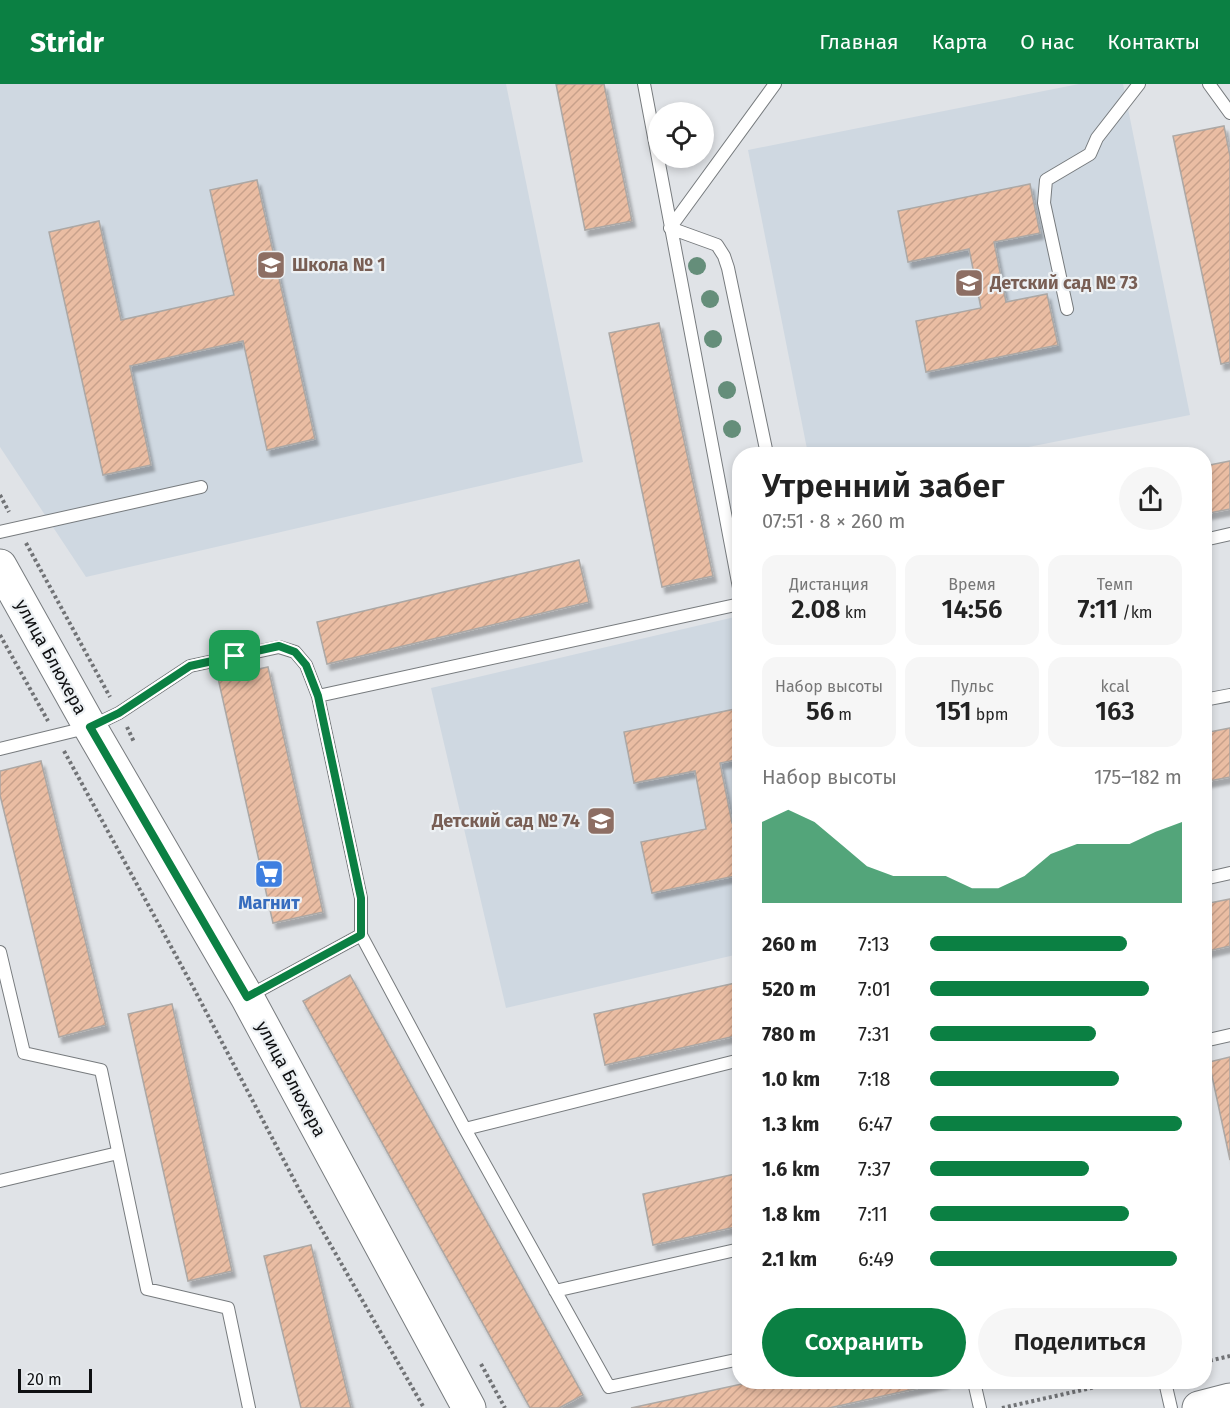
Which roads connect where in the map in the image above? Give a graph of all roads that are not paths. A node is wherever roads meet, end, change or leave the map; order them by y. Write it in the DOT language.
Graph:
graph roads {
  1 [pos="644,84"];
  2 [pos="775,84"];
  3 [pos="1139,84"];
  4 [pos="1209,84"];
  5 [pos="1230,113"];
  6 [pos="670,228"];
  7 [pos="1067,309"];
  8 [pos="766,447"];
  9 [pos="201,487"];
  10 [pos="0,532"];
  11 [pos="1230,534"];
  12 [pos="1212,538"];
  13 [pos="732,551"];
  14 [pos="0,566"];
  15 [pos="732,606"];
  16 [pos="1230,695"];
  17 [pos="318,696"];
  18 [pos="1212,698"];
  19 [pos="90,727"];
  20 [pos="0,749"];
  21 [pos="1230,873"];
  22 [pos="1212,877"];
  23 [pos="361,935"];
  24 [pos="0,952"];
  25 [pos="247,997"];
  26 [pos="6,1006"];
  27 [pos="1230,1035"];
  28 [pos="1212,1039"];
  29 [pos="732,1062"];
  30 [pos="465,1129"];
  31 [pos="118,1153"];
  32 [pos="0,1181"];
  33 [pos="732,1251"];
  34 [pos="555,1291"];
  35 [pos="732,1361"];
  36 [pos="976,1389"];
  37 [pos="1167,1389"];
  38 [pos="1230,1401"];
  39 [pos="249,1408"];
  40 [pos="469,1408"];
  41 [pos="980,1408"];
  42 [pos="1171,1408"];
  43 [pos="1199,1408"];
  1 -- 6 [label="lane"];
  2 -- 6 [label="lane"];
  3 -- 7 [label="lane"];
  4 -- 5 [label="lane"];
  6 -- 8 [label="lane"];
  6 -- 13 [label="lane"];
  9 -- 10 [label="lane"];
  11 -- 12 [label="lane"];
  14 -- 19 [label="street, улица Блюхера"];
  15 -- 17 [label="lane"];
  16 -- 18 [label="lane"];
  17 -- 19 [label="lane"];
  17 -- 23 [label="lane"];
  19 -- 20 [label="lane"];
  19 -- 25 [label="street, улица Блюхера"];
  21 -- 22 [label="lane"];
  23 -- 25 [label="lane"];
  23 -- 30 [label="lane"];
  24 -- 26 [label="lane"];
  25 -- 40 [label="street, улица Блюхера"];
  26 -- 31 [label="lane"];
  27 -- 28 [label="lane"];
  29 -- 30 [label="lane"];
  30 -- 34 [label="lane"];
  31 -- 32 [label="lane"];
  31 -- 39 [label="lane"];
  33 -- 34 [label="lane"];
  34 -- 35 [label="lane"];
  36 -- 41 [label="lane"];
  37 -- 42 [label="lane"];
  38 -- 43 [label="street"];
}
